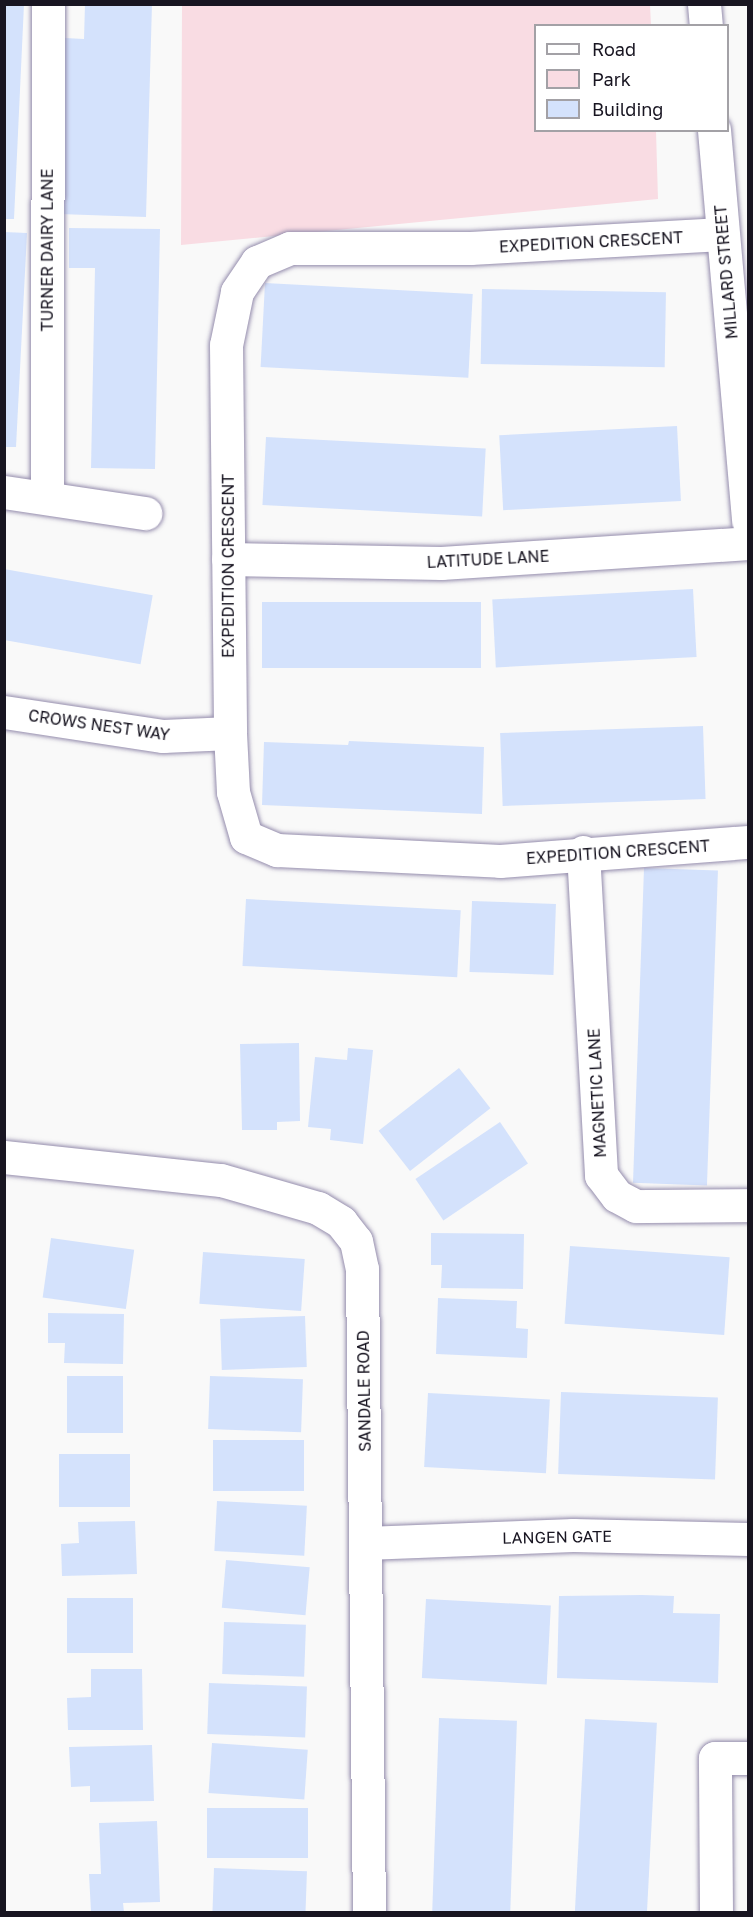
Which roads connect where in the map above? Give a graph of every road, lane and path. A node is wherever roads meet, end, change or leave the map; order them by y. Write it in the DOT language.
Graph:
graph roads {
  1 [pos="48,4"];
  2 [pos="704,4"];
  3 [pos="706,24"];
  4 [pos="714,132"];
  5 [pos="722,234"];
  6 [pos="4,492"];
  7 [pos="47,496"];
  8 [pos="145,513"];
  9 [pos="748,521"];
  10 [pos="748,543"];
  11 [pos="228,559"];
  12 [pos="4,712"];
  13 [pos="230,734"];
  14 [pos="748,842"];
  15 [pos="583,852"];
  16 [pos="4,1157"];
  17 [pos="748,1205"];
  18 [pos="748,1539"];
  19 [pos="365,1543"];
  20 [pos="748,1758"];
  21 [pos="369,1912"];
  22 [pos="716,1912"];
  1 -- 7 [label="street, TURNER DAIRY LANE"];
  2 -- 3 [label="street"];
  4 -- 5 [label="street, MILLARD STREET"];
  5 -- 9 [label="street, MILLARD STREET"];
  5 -- 11 [label="street, EXPEDITION CRESCENT"];
  6 -- 7 [label="street"];
  7 -- 8 [label="street"];
  10 -- 11 [label="street, LATITUDE LANE"];
  11 -- 13 [label="street, EXPEDITION CRESCENT"];
  12 -- 13 [label="street, CROWS NEST WAY"];
  13 -- 15 [label="street, EXPEDITION CRESCENT"];
  14 -- 15 [label="street, EXPEDITION CRESCENT"];
  15 -- 17 [label="street, MAGNETIC LANE"];
  16 -- 19 [label="street, SANDALE ROAD"];
  18 -- 19 [label="street, LANGEN GATE"];
  19 -- 21 [label="street, SANDALE ROAD"];
  20 -- 22 [label="street"];
}
